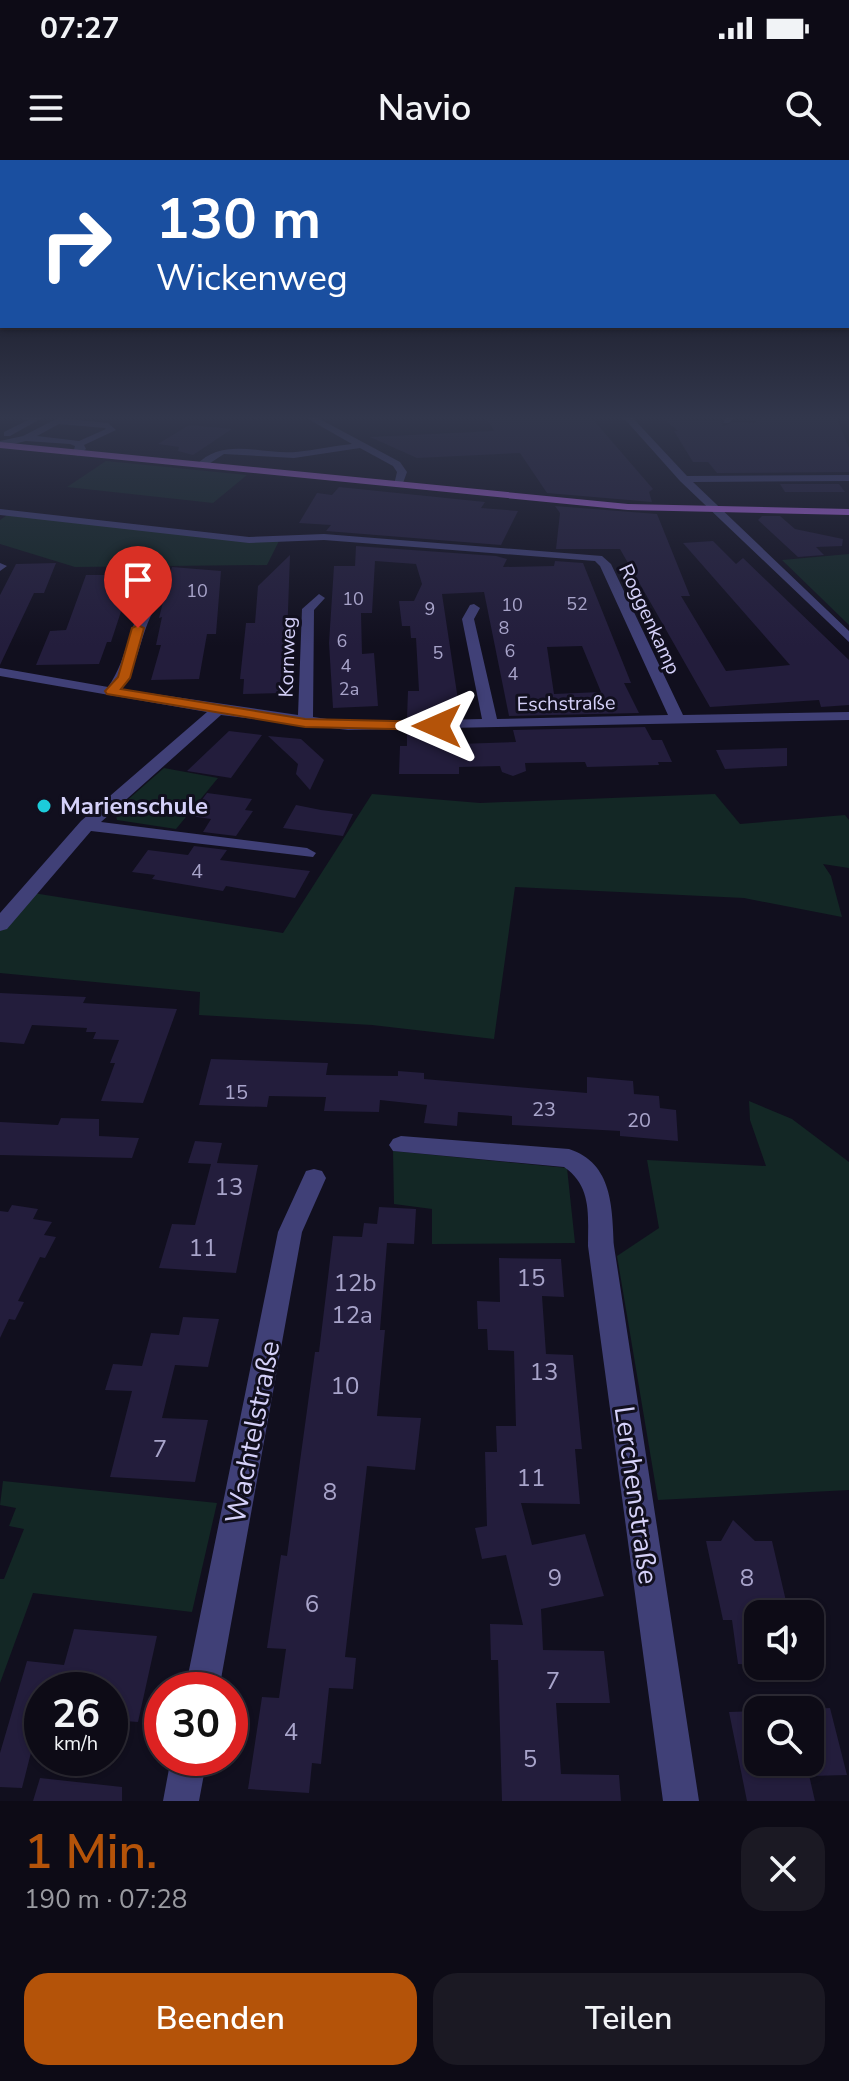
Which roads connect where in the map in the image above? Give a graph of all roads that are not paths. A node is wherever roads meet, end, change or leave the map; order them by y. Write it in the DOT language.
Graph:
graph roads {
  1 [pos="490,493"];
  2 [pos="698,493"];
  3 [pos="714,509"];
  4 [pos="0,512"];
  5 [pos="849,512"];
  6 [pos="159,593"];
  7 [pos="319,598"];
  8 [pos="474,608"];
  9 [pos="849,638"];
  10 [pos="0,672"];
  11 [pos="112,691"];
  12 [pos="218,710"];
  13 [pos="849,716"];
  14 [pos="678,721"];
  15 [pos="305,723"];
  16 [pos="491,725"];
  17 [pos="87,825"];
  18 [pos="307,853"];
  19 [pos="0,925"];
  20 [pos="401,1145"];
  21 [pos="314,1178"];
  22 [pos="205,1672"];
  23 [pos="186,1776"];
  24 [pos="181,1801"];
  25 [pos="681,1801"];
  1 -- 3 [label="main road"];
  2 -- 3 [label="street"];
  3 -- 5 [label="main road"];
  3 -- 9 [label="street"];
  4 -- 14 [label="street, Roggenkamp"];
  6 -- 11 [label="street"];
  7 -- 15 [label="street, Kornweg"];
  8 -- 16 [label="street"];
  10 -- 11 [label="street, Eschstraße"];
  11 -- 12 [label="street, Eschstraße"];
  12 -- 15 [label="street, Eschstraße"];
  12 -- 17 [label="street"];
  13 -- 14 [label="street, Eschstraße"];
  14 -- 16 [label="street, Eschstraße"];
  15 -- 16 [label="street, Eschstraße"];
  17 -- 18 [label="street"];
  17 -- 19 [label="street"];
  20 -- 25 [label="street, Lerchenstraße"];
  21 -- 22 [label="street, Wachtelstraße"];
  23 -- 24 [label="street"];
}
